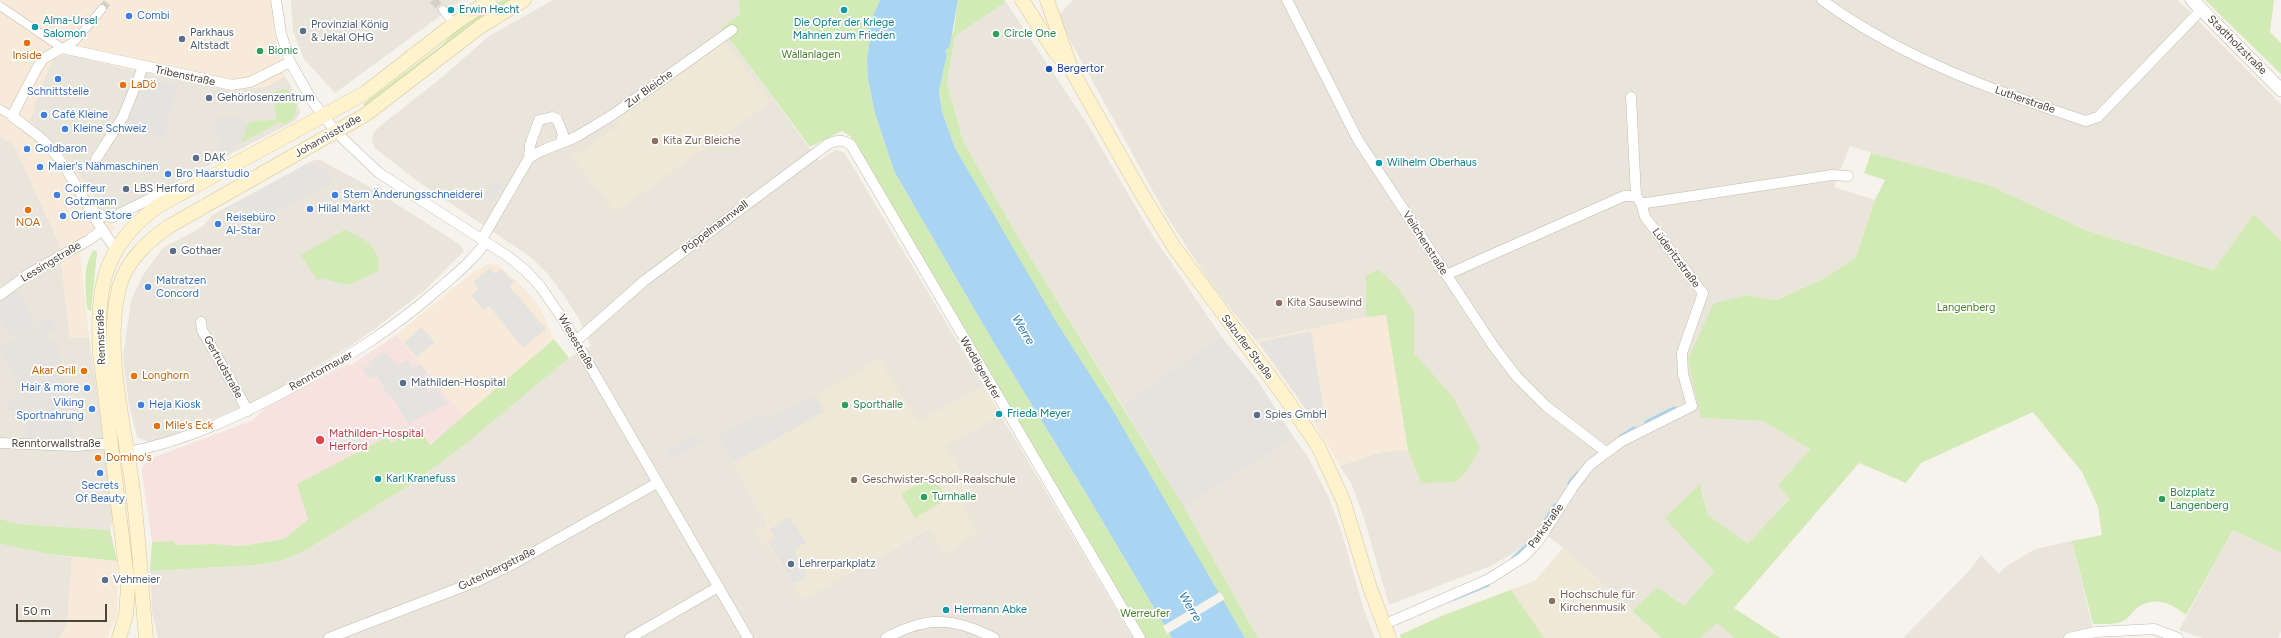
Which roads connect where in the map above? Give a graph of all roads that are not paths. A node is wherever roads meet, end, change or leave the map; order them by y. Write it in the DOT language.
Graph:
graph roads {
  1 [pos="276,0"];
  2 [pos="490,0"];
  3 [pos="524,0"];
  4 [pos="1022,0"];
  5 [pos="1047,0"];
  6 [pos="1286,0"];
  7 [pos="1822,0"];
  8 [pos="2192,0"];
  9 [pos="0,6"];
  10 [pos="102,9"];
  11 [pos="2202,9"];
  12 [pos="443,10"];
  13 [pos="454,24"];
  14 [pos="732,30"];
  15 [pos="62,48"];
  16 [pos="290,62"];
  17 [pos="143,67"];
  18 [pos="1072,71"];
  19 [pos="2281,90"];
  20 [pos="1630,97"];
  21 [pos="0,109"];
  22 [pos="12,116"];
  23 [pos="324,116"];
  24 [pos="336,132"];
  25 [pos="561,142"];
  26 [pos="529,158"];
  27 [pos="858,158"];
  28 [pos="96,159"];
  29 [pos="1848,176"];
  30 [pos="193,187"];
  31 [pos="1639,199"];
  32 [pos="90,210"];
  33 [pos="102,230"];
  34 [pos="484,241"];
  35 [pos="116,249"];
  36 [pos="129,265"];
  37 [pos="1446,275"];
  38 [pos="0,295"];
  39 [pos="201,322"];
  40 [pos="576,341"];
  41 [pos="1692,406"];
  42 [pos="248,411"];
  43 [pos="0,443"];
  44 [pos="112,443"];
  45 [pos="128,452"];
  46 [pos="1606,452"];
  47 [pos="657,483"];
  48 [pos="128,587"];
  49 [pos="718,587"];
  50 [pos="1386,632"];
  51 [pos="119,638"];
  52 [pos="145,638"];
  53 [pos="329,638"];
  54 [pos="630,638"];
  55 [pos="748,638"];
  56 [pos="886,638"];
  57 [pos="994,638"];
  58 [pos="1140,638"];
  59 [pos="2068,638"];
  60 [pos="2178,638"];
  1 -- 16 [label="street"];
  2 -- 13 [label="main road, Johannisstraße"];
  3 -- 24 [label="main road, Johannisstraße"];
  4 -- 18 [label="main road, Salzufler Straße"];
  5 -- 18 [label="main road, Salzufler Straße"];
  6 -- 37 [label="street, Veilchenstraße"];
  7 -- 11 [label="street, Lutherstraße"];
  8 -- 11 [label="street, Stadtholzstraße"];
  9 -- 15 [label="street"];
  10 -- 15 [label="street"];
  11 -- 19 [label="street, Stadtholzstraße"];
  12 -- 13 [label="street"];
  13 -- 23 [label="main road, Johannisstraße"];
  14 -- 25 [label="street, Zur Bleiche"];
  15 -- 17 [label="street, Tribenstraße"];
  15 -- 22 [label="street"];
  16 -- 17 [label="street, Tribenstraße"];
  16 -- 23 [label="street"];
  17 -- 28 [label="street"];
  18 -- 50 [label="main road, Salzufler Straße"];
  20 -- 31 [label="street, Lüderitzstraße"];
  21 -- 22 [label="street"];
  22 -- 32 [label="street"];
  23 -- 24 [label="street, Wiesestraße"];
  23 -- 30 [label="main road, Johannisstraße"];
  24 -- 34 [label="street, Wiesestraße"];
  24 -- 36 [label="main road, Johannisstraße"];
  25 -- 26 [label="street, Zur Bleiche"];
  25 -- 26 [label="street"];
  26 -- 34 [label="street"];
  27 -- 40 [label="street, Pöppelmannwall"];
  27 -- 58 [label="street, Weddigenufer"];
  29 -- 31 [label="street"];
  30 -- 32 [label="street, Johannisstraße"];
  30 -- 35 [label="main road, Johannisstraße"];
  31 -- 37 [label="street"];
  31 -- 41 [label="street, Lüderitzstraße"];
  32 -- 33 [label="street"];
  33 -- 35 [label="street"];
  33 -- 38 [label="street, Lessingstraße"];
  34 -- 40 [label="street, Wiesestraße"];
  34 -- 42 [label="street, Renntormauer"];
  35 -- 36 [label="main road"];
  35 -- 44 [label="main road, Rennstraße"];
  36 -- 45 [label="main road, Rennstraße"];
  37 -- 46 [label="street, Veilchenstraße"];
  39 -- 42 [label="street, Gertrudstraße"];
  40 -- 47 [label="street, Wiesestraße"];
  41 -- 46 [label="street, Parkstraße"];
  42 -- 45 [label="street, Renntormauer"];
  43 -- 44 [label="street, Renntorwallstraße"];
  44 -- 48 [label="main road, Rennstraße"];
  45 -- 52 [label="main road, Rennstraße"];
  46 -- 50 [label="street, Parkstraße"];
  47 -- 49 [label="street, Wiesestraße"];
  47 -- 53 [label="street, Gutenbergstraße"];
  48 -- 51 [label="main road"];
  48 -- 52 [label="main road"];
  49 -- 54 [label="street"];
  49 -- 55 [label="street, Wiesestraße"];
  56 -- 57 [label="street"];
  59 -- 60 [label="street"];
}
